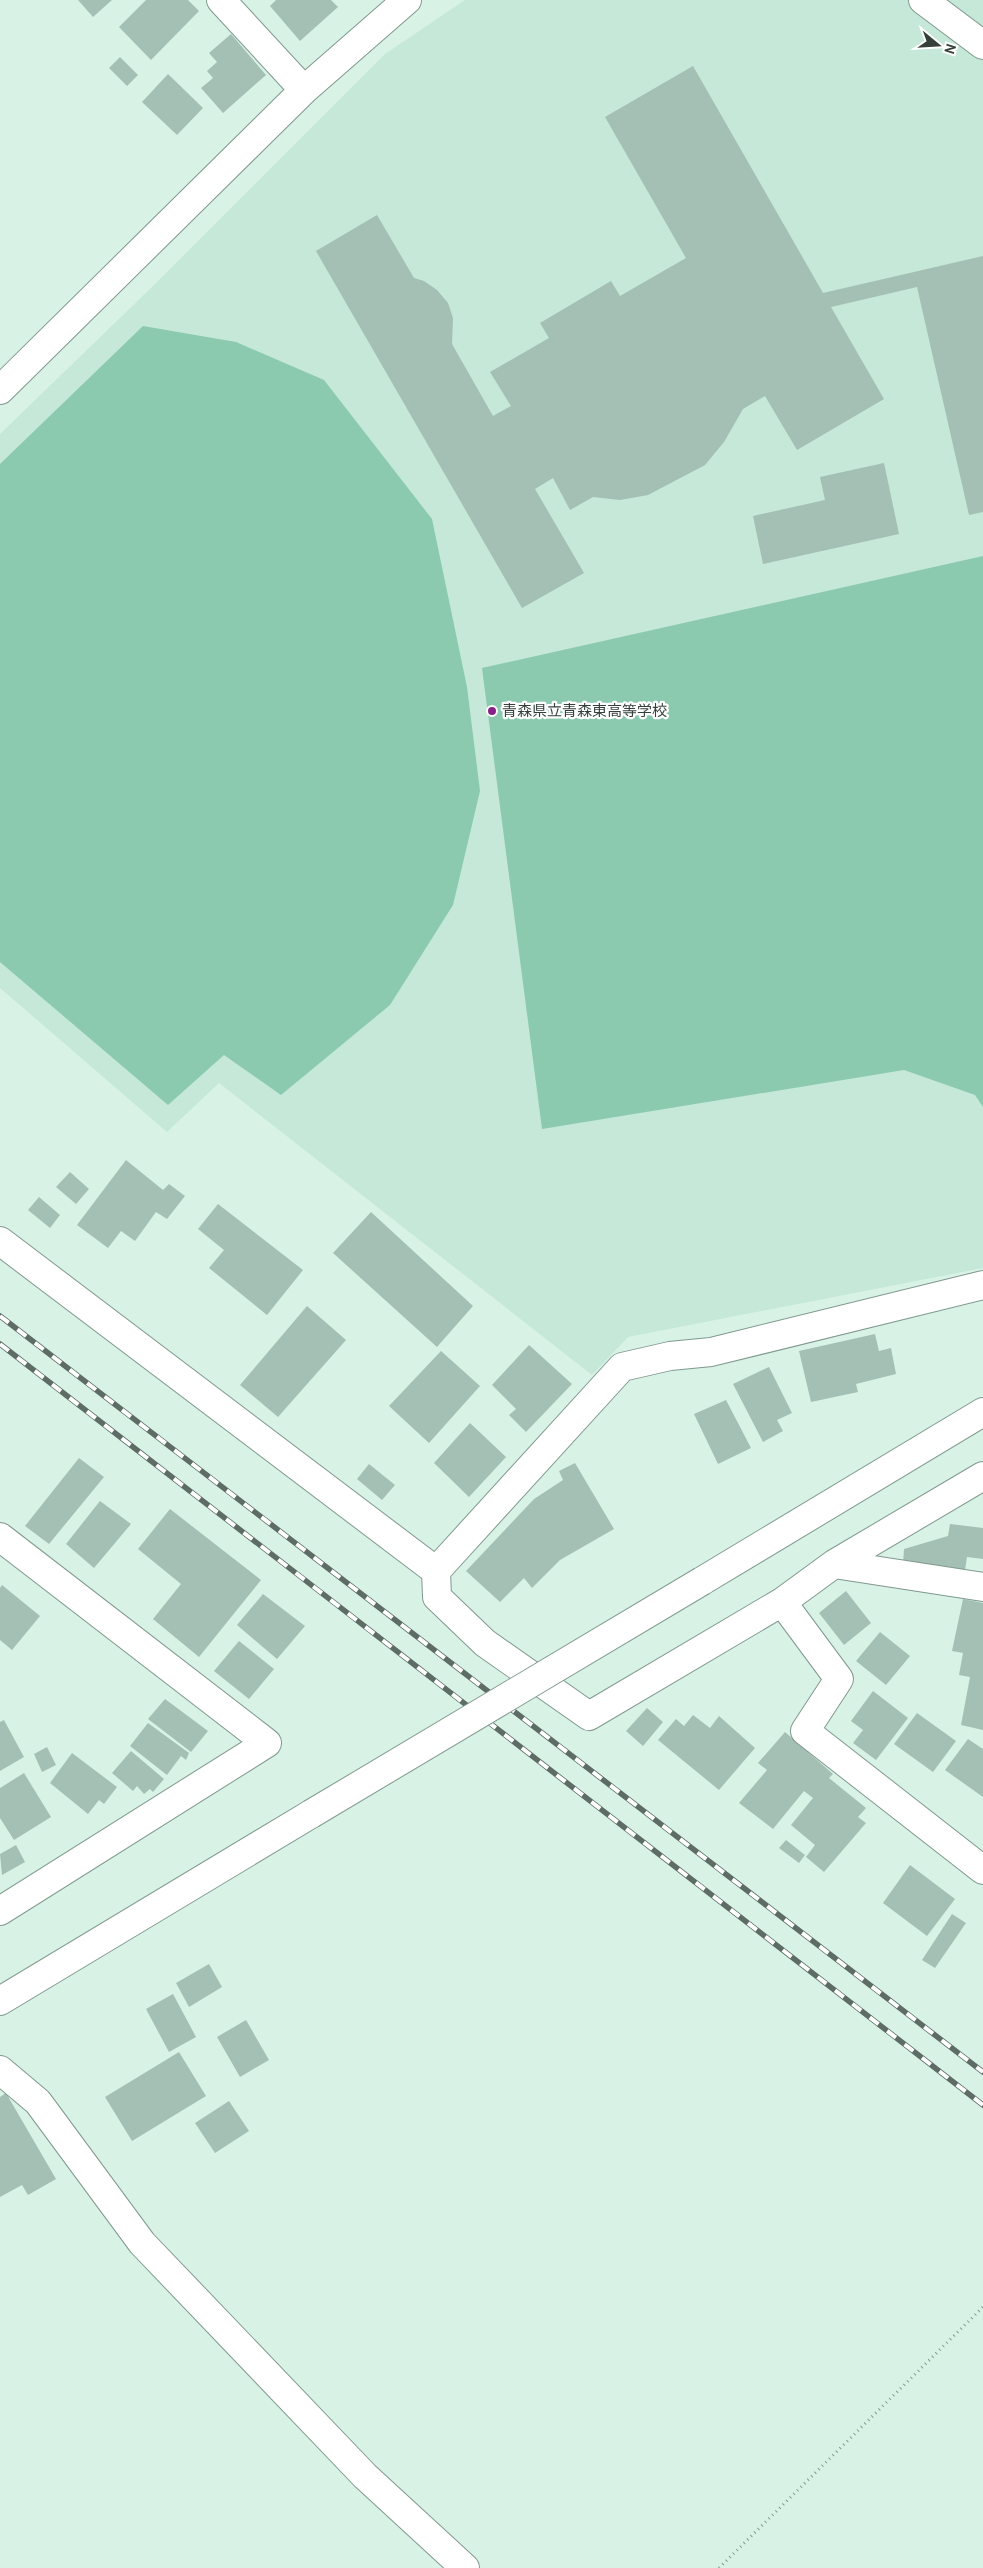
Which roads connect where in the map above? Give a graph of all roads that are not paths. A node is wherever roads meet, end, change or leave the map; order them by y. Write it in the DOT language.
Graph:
graph roads {
  1 [pos="221,0"];
  2 [pos="407,0"];
  3 [pos="923,0"];
  4 [pos="983,45"];
  5 [pos="304,90"];
  6 [pos="0,390"];
  7 [pos="0,1241"];
  8 [pos="983,1285"];
  9 [pos="983,1412"];
  10 [pos="983,1476"];
  11 [pos="0,1537"];
  12 [pos="834,1564"];
  13 [pos="436,1571"];
  14 [pos="983,1587"];
  15 [pos="782,1602"];
  16 [pos="983,1871"];
  17 [pos="0,1911"];
  18 [pos="0,2001"];
  19 [pos="0,2070"];
  20 [pos="465,2568"];
  1 -- 5 [label="street"];
  2 -- 5 [label="street"];
  3 -- 4 [label="street"];
  5 -- 6 [label="street"];
  7 -- 13 [label="street"];
  8 -- 13 [label="street"];
  9 -- 18 [label="street, bridge"];
  10 -- 12 [label="street"];
  11 -- 17 [label="street"];
  12 -- 14 [label="street"];
  12 -- 15 [label="street"];
  13 -- 15 [label="street"];
  15 -- 16 [label="street"];
  19 -- 20 [label="street"];
}
